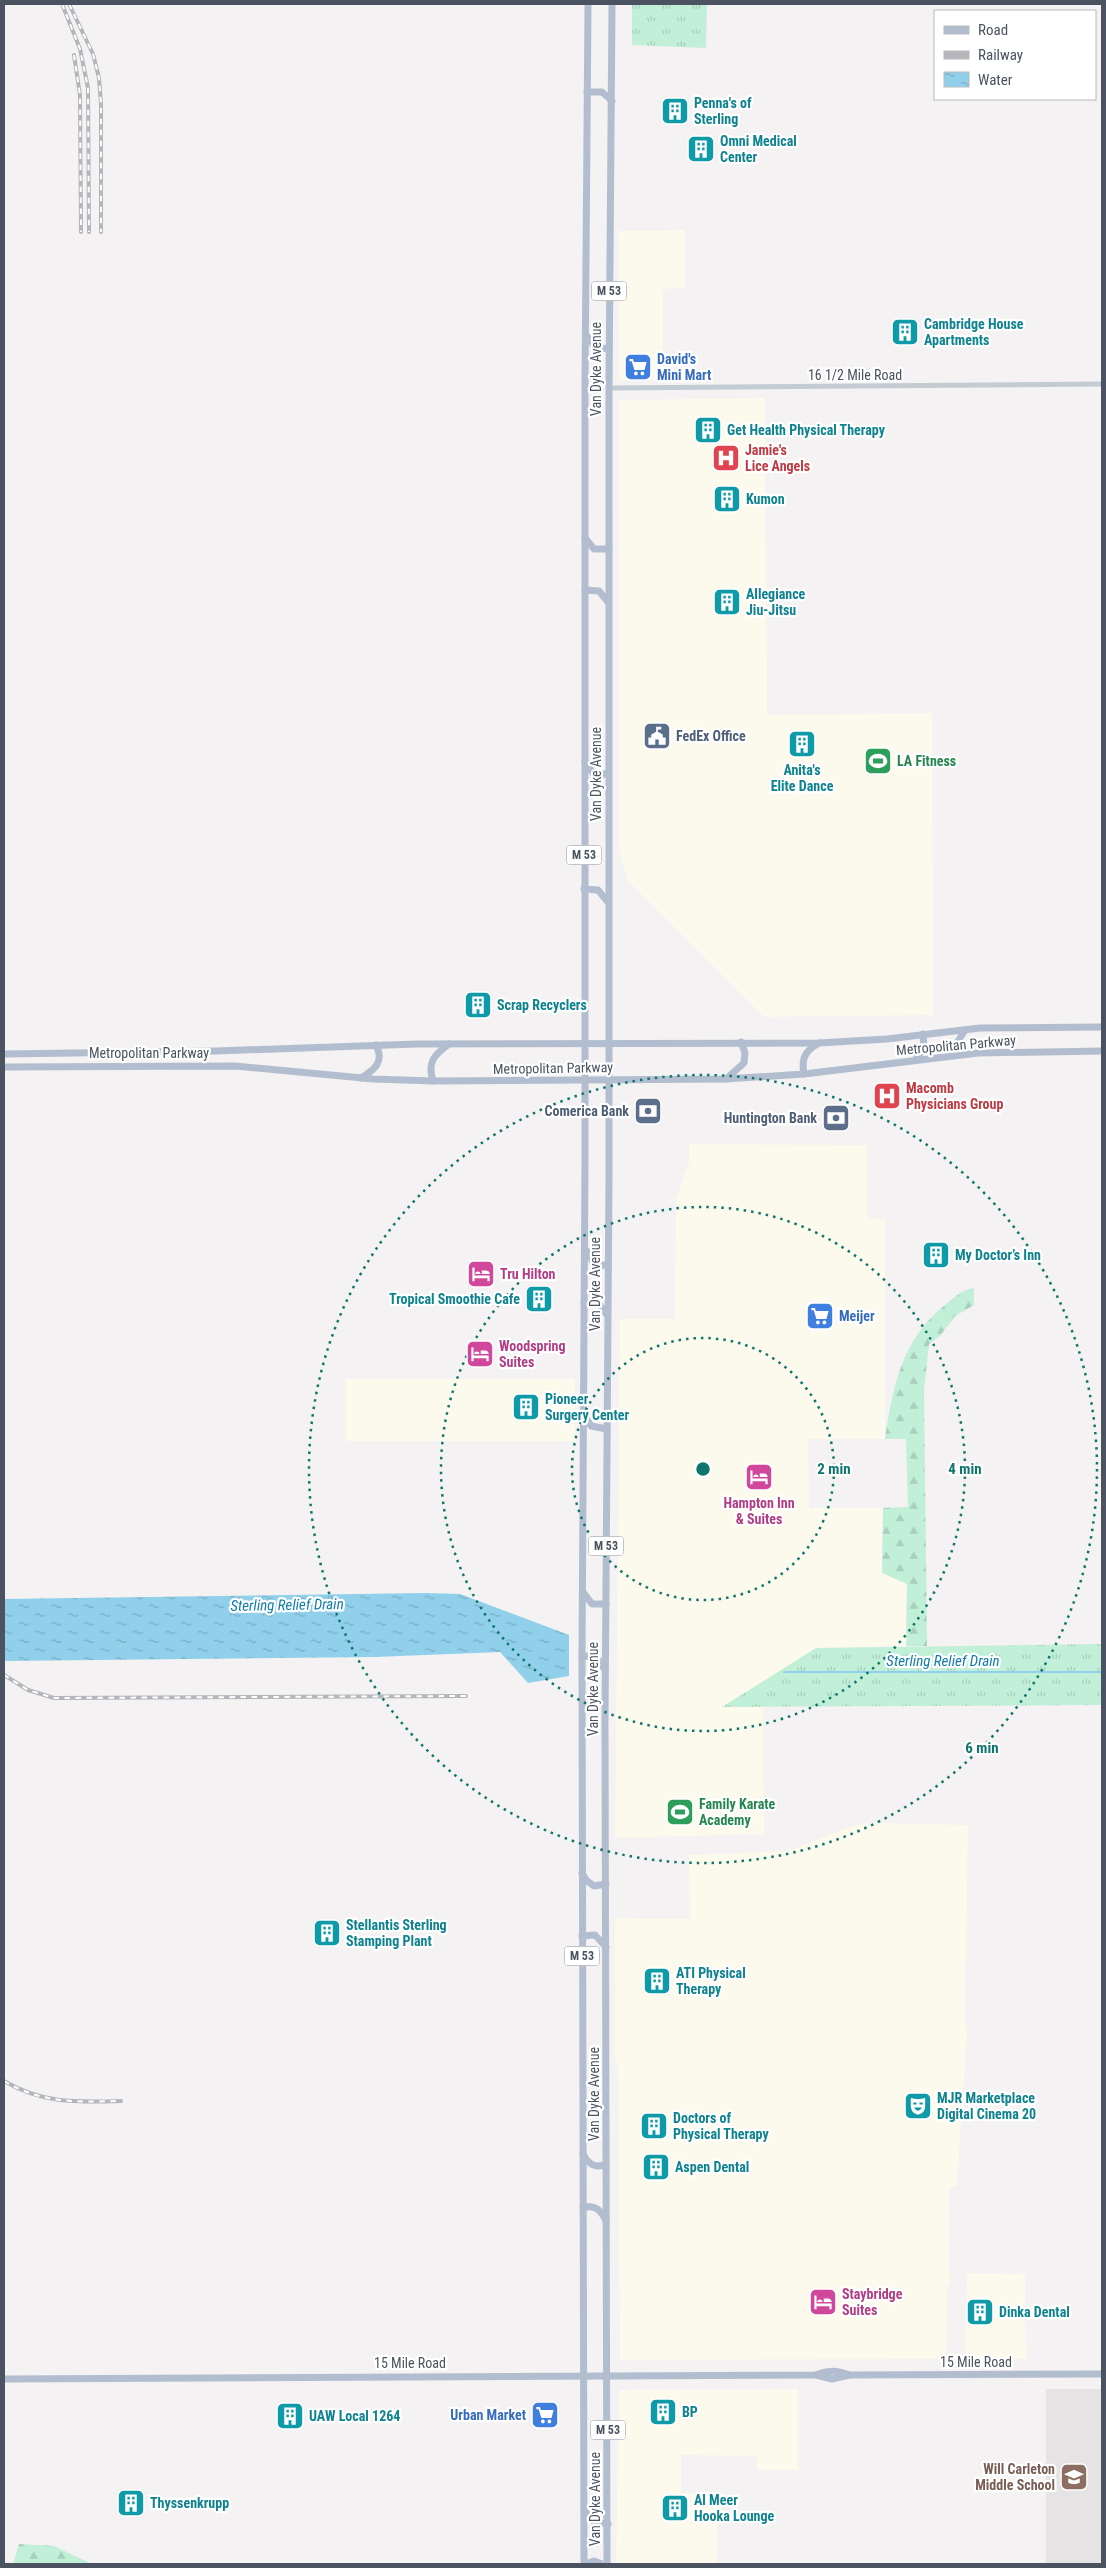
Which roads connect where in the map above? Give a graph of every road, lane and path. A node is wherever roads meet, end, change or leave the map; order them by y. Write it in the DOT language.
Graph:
graph roads {
  1 [pos="588,4"];
  2 [pos="612,4"];
  3 [pos="588,92"];
  4 [pos="612,101"];
  5 [pos="586,335"];
  6 [pos="609,349"];
  7 [pos="1102,384"];
  8 [pos="609,388"];
  9 [pos="585,538"];
  10 [pos="609,549"];
  11 [pos="585,590"];
  12 [pos="609,602"];
  13 [pos="584,758"];
  14 [pos="608,773"];
  15 [pos="584,889"];
  16 [pos="608,902"];
  17 [pos="1102,1027"];
  18 [pos="964,1030"];
  19 [pos="923,1034"];
  20 [pos="585,1042"];
  21 [pos="608,1042"];
  22 [pos="740,1042"];
  23 [pos="819,1043"];
  24 [pos="450,1044"];
  25 [pos="376,1045"];
  26 [pos="1102,1051"];
  27 [pos="4,1054"];
  28 [pos="962,1054"];
  29 [pos="914,1060"];
  30 [pos="4,1068"];
  31 [pos="804,1074"];
  32 [pos="360,1078"];
  33 [pos="726,1079"];
  34 [pos="584,1080"];
  35 [pos="608,1080"];
  36 [pos="433,1081"];
  37 [pos="584,1245"];
  38 [pos="608,1264"];
  39 [pos="584,1303"];
  40 [pos="608,1318"];
  41 [pos="584,1411"];
  42 [pos="607,1429"];
  43 [pos="582,1589"];
  44 [pos="606,1604"];
  45 [pos="582,1657"];
  46 [pos="605,1670"];
  47 [pos="582,1872"];
  48 [pos="606,1884"];
  49 [pos="582,1936"];
  50 [pos="606,1947"];
  51 [pos="583,2153"];
  52 [pos="606,2164"];
  53 [pos="583,2208"];
  54 [pos="606,2221"];
  55 [pos="584,2374"];
  56 [pos="1102,2374"];
  57 [pos="608,2375"];
  58 [pos="4,2379"];
  59 [pos="584,2510"];
  60 [pos="608,2524"];
  61 [pos="584,2564"];
  62 [pos="602,2564"];
  63 [pos="608,2564"];
  1 -- 3 [label="main road, Van Dyke Avenue / M 53"];
  2 -- 4 [label="main road, Van Dyke Avenue / M 53"];
  3 -- 4 [label="main road"];
  3 -- 5 [label="main road, Van Dyke Avenue / M 53"];
  4 -- 6 [label="main road, Van Dyke Avenue / M 53"];
  5 -- 6 [label="main road"];
  5 -- 9 [label="main road, Van Dyke Avenue / M 53"];
  6 -- 8 [label="main road, Van Dyke Avenue / M 53"];
  7 -- 8 [label="street, 16 1/2 Mile Road"];
  8 -- 10 [label="main road, Van Dyke Avenue / M 53"];
  9 -- 10 [label="main road"];
  9 -- 11 [label="main road, Van Dyke Avenue / M 53"];
  10 -- 12 [label="main road, Van Dyke Avenue / M 53"];
  11 -- 12 [label="main road"];
  11 -- 13 [label="main road, Van Dyke Avenue / M 53"];
  12 -- 14 [label="main road, Van Dyke Avenue / M 53"];
  13 -- 14 [label="main road"];
  13 -- 15 [label="main road, Van Dyke Avenue / M 53"];
  14 -- 16 [label="main road, Van Dyke Avenue / M 53"];
  15 -- 16 [label="main road"];
  15 -- 20 [label="main road, Van Dyke Avenue / M 53"];
  16 -- 21 [label="main road, Van Dyke Avenue / M 53"];
  17 -- 18 [label="main road, Metropolitan Parkway"];
  18 -- 19 [label="main road, Metropolitan Parkway"];
  18 -- 28 [label="main road"];
  19 -- 23 [label="main road, Metropolitan Parkway"];
  19 -- 29 [label="main road"];
  20 -- 21 [label="main road, Metropolitan Parkway"];
  20 -- 24 [label="main road, Metropolitan Parkway"];
  20 -- 34 [label="main road, Van Dyke Avenue / M 53"];
  21 -- 22 [label="main road, Metropolitan Parkway"];
  21 -- 35 [label="main road, Van Dyke Avenue / M 53"];
  22 -- 23 [label="main road, Metropolitan Parkway"];
  22 -- 33 [label="main road"];
  23 -- 31 [label="main road"];
  24 -- 25 [label="main road, Metropolitan Parkway"];
  24 -- 36 [label="main road"];
  25 -- 27 [label="main road, Metropolitan Parkway"];
  25 -- 32 [label="main road"];
  26 -- 28 [label="main road, Metropolitan Parkway"];
  28 -- 29 [label="main road, Metropolitan Parkway"];
  29 -- 31 [label="main road, Metropolitan Parkway"];
  30 -- 32 [label="main road, Metropolitan Parkway"];
  31 -- 33 [label="main road, Metropolitan Parkway"];
  32 -- 36 [label="main road, Metropolitan Parkway"];
  33 -- 35 [label="main road, Metropolitan Parkway"];
  34 -- 35 [label="main road, Metropolitan Parkway"];
  34 -- 36 [label="main road, Metropolitan Parkway"];
  34 -- 37 [label="main road, Van Dyke Avenue / M 53"];
  35 -- 38 [label="main road, Van Dyke Avenue / M 53"];
  37 -- 38 [label="main road"];
  37 -- 39 [label="main road, Van Dyke Avenue / M 53"];
  38 -- 40 [label="main road, Van Dyke Avenue / M 53"];
  39 -- 40 [label="main road"];
  39 -- 41 [label="main road, Van Dyke Avenue / M 53"];
  40 -- 42 [label="main road, Van Dyke Avenue / M 53"];
  41 -- 42 [label="main road"];
  41 -- 43 [label="main road, Van Dyke Avenue / M 53"];
  42 -- 44 [label="main road, Van Dyke Avenue / M 53"];
  43 -- 44 [label="main road"];
  43 -- 45 [label="main road, Van Dyke Avenue / M 53"];
  44 -- 46 [label="main road, Van Dyke Avenue / M 53"];
  45 -- 46 [label="main road"];
  45 -- 47 [label="main road, Van Dyke Avenue / M 53"];
  46 -- 48 [label="main road, Van Dyke Avenue / M 53"];
  47 -- 48 [label="main road"];
  47 -- 49 [label="main road, Van Dyke Avenue / M 53"];
  48 -- 50 [label="main road, Van Dyke Avenue / M 53"];
  49 -- 50 [label="main road"];
  49 -- 51 [label="main road, Van Dyke Avenue / M 53"];
  50 -- 52 [label="main road, Van Dyke Avenue / M 53"];
  51 -- 52 [label="main road"];
  51 -- 53 [label="main road, Van Dyke Avenue / M 53"];
  52 -- 54 [label="main road, Van Dyke Avenue / M 53"];
  53 -- 54 [label="main road"];
  53 -- 55 [label="main road, Van Dyke Avenue / M 53"];
  54 -- 57 [label="main road, Van Dyke Avenue / M 53"];
  55 -- 57 [label="main road, 15 Mile Road"];
  55 -- 58 [label="main road, 15 Mile Road"];
  55 -- 59 [label="main road, Van Dyke Avenue / M 53"];
  56 -- 57 [label="main road, 15 Mile Road"];
  57 -- 60 [label="main road, Van Dyke Avenue / M 53"];
  59 -- 60 [label="main road"];
  59 -- 61 [label="main road, Van Dyke Avenue / M 53"];
  60 -- 63 [label="main road, Van Dyke Avenue / M 53"];
  61 -- 62 [label="main road"];
}
